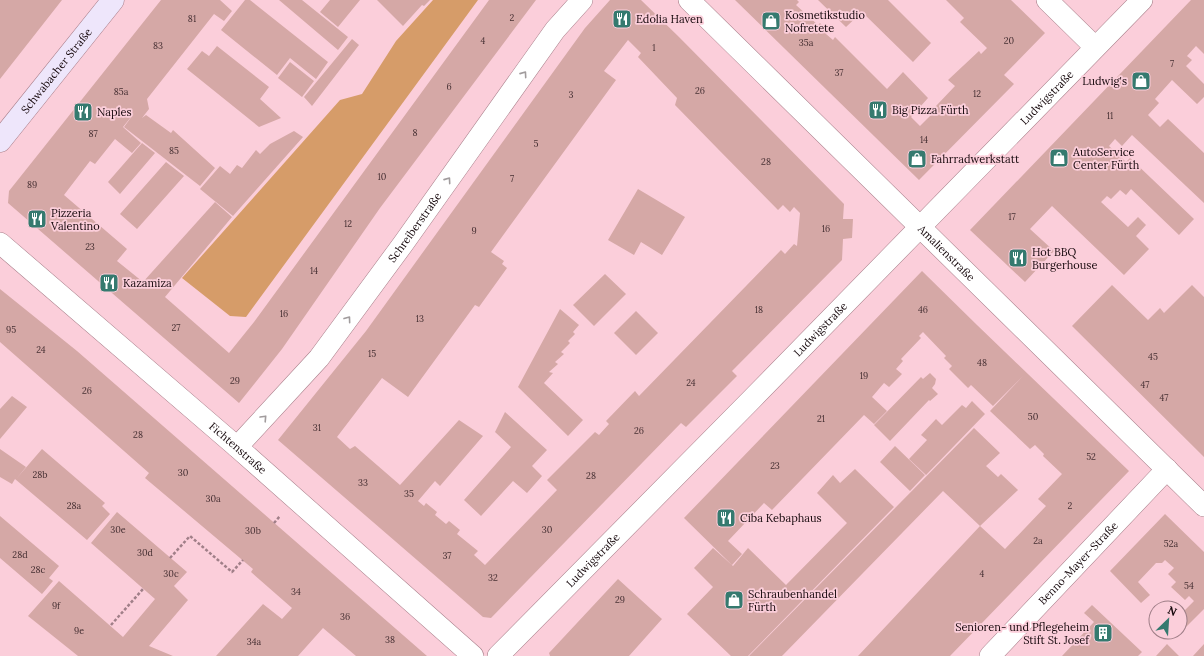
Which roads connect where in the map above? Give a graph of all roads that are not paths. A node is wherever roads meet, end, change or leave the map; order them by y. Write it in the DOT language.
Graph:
graph roads {
  1 [pos="113,0"];
  2 [pos="582,0"];
  3 [pos="689,0"];
  4 [pos="1047,0"];
  5 [pos="1142,0"];
  6 [pos="1095,47"];
  7 [pos="0,141"];
  8 [pos="920,225"];
  9 [pos="0,243"];
  10 [pos="237,447"];
  11 [pos="1167,469"];
  12 [pos="1204,506"];
  13 [pos="473,656"];
  14 [pos="498,656"];
  15 [pos="990,656"];
  1 -- 7 [label="main road, Schwabacher Straße"];
  10 -- 2 [label="street, Schreiberstraße, one-way"];
  3 -- 8 [label="street, Amalienstraße"];
  4 -- 6 [label="street"];
  5 -- 6 [label="street, Ludwigstraße"];
  6 -- 8 [label="street, Ludwigstraße"];
  8 -- 11 [label="street, Amalienstraße"];
  8 -- 14 [label="street, Ludwigstraße"];
  9 -- 10 [label="street, Fichtenstraße"];
  10 -- 13 [label="street, Fichtenstraße"];
  11 -- 12 [label="street, Amalienstraße"];
  11 -- 15 [label="street, Benno-Mayer-Straße"];
}
